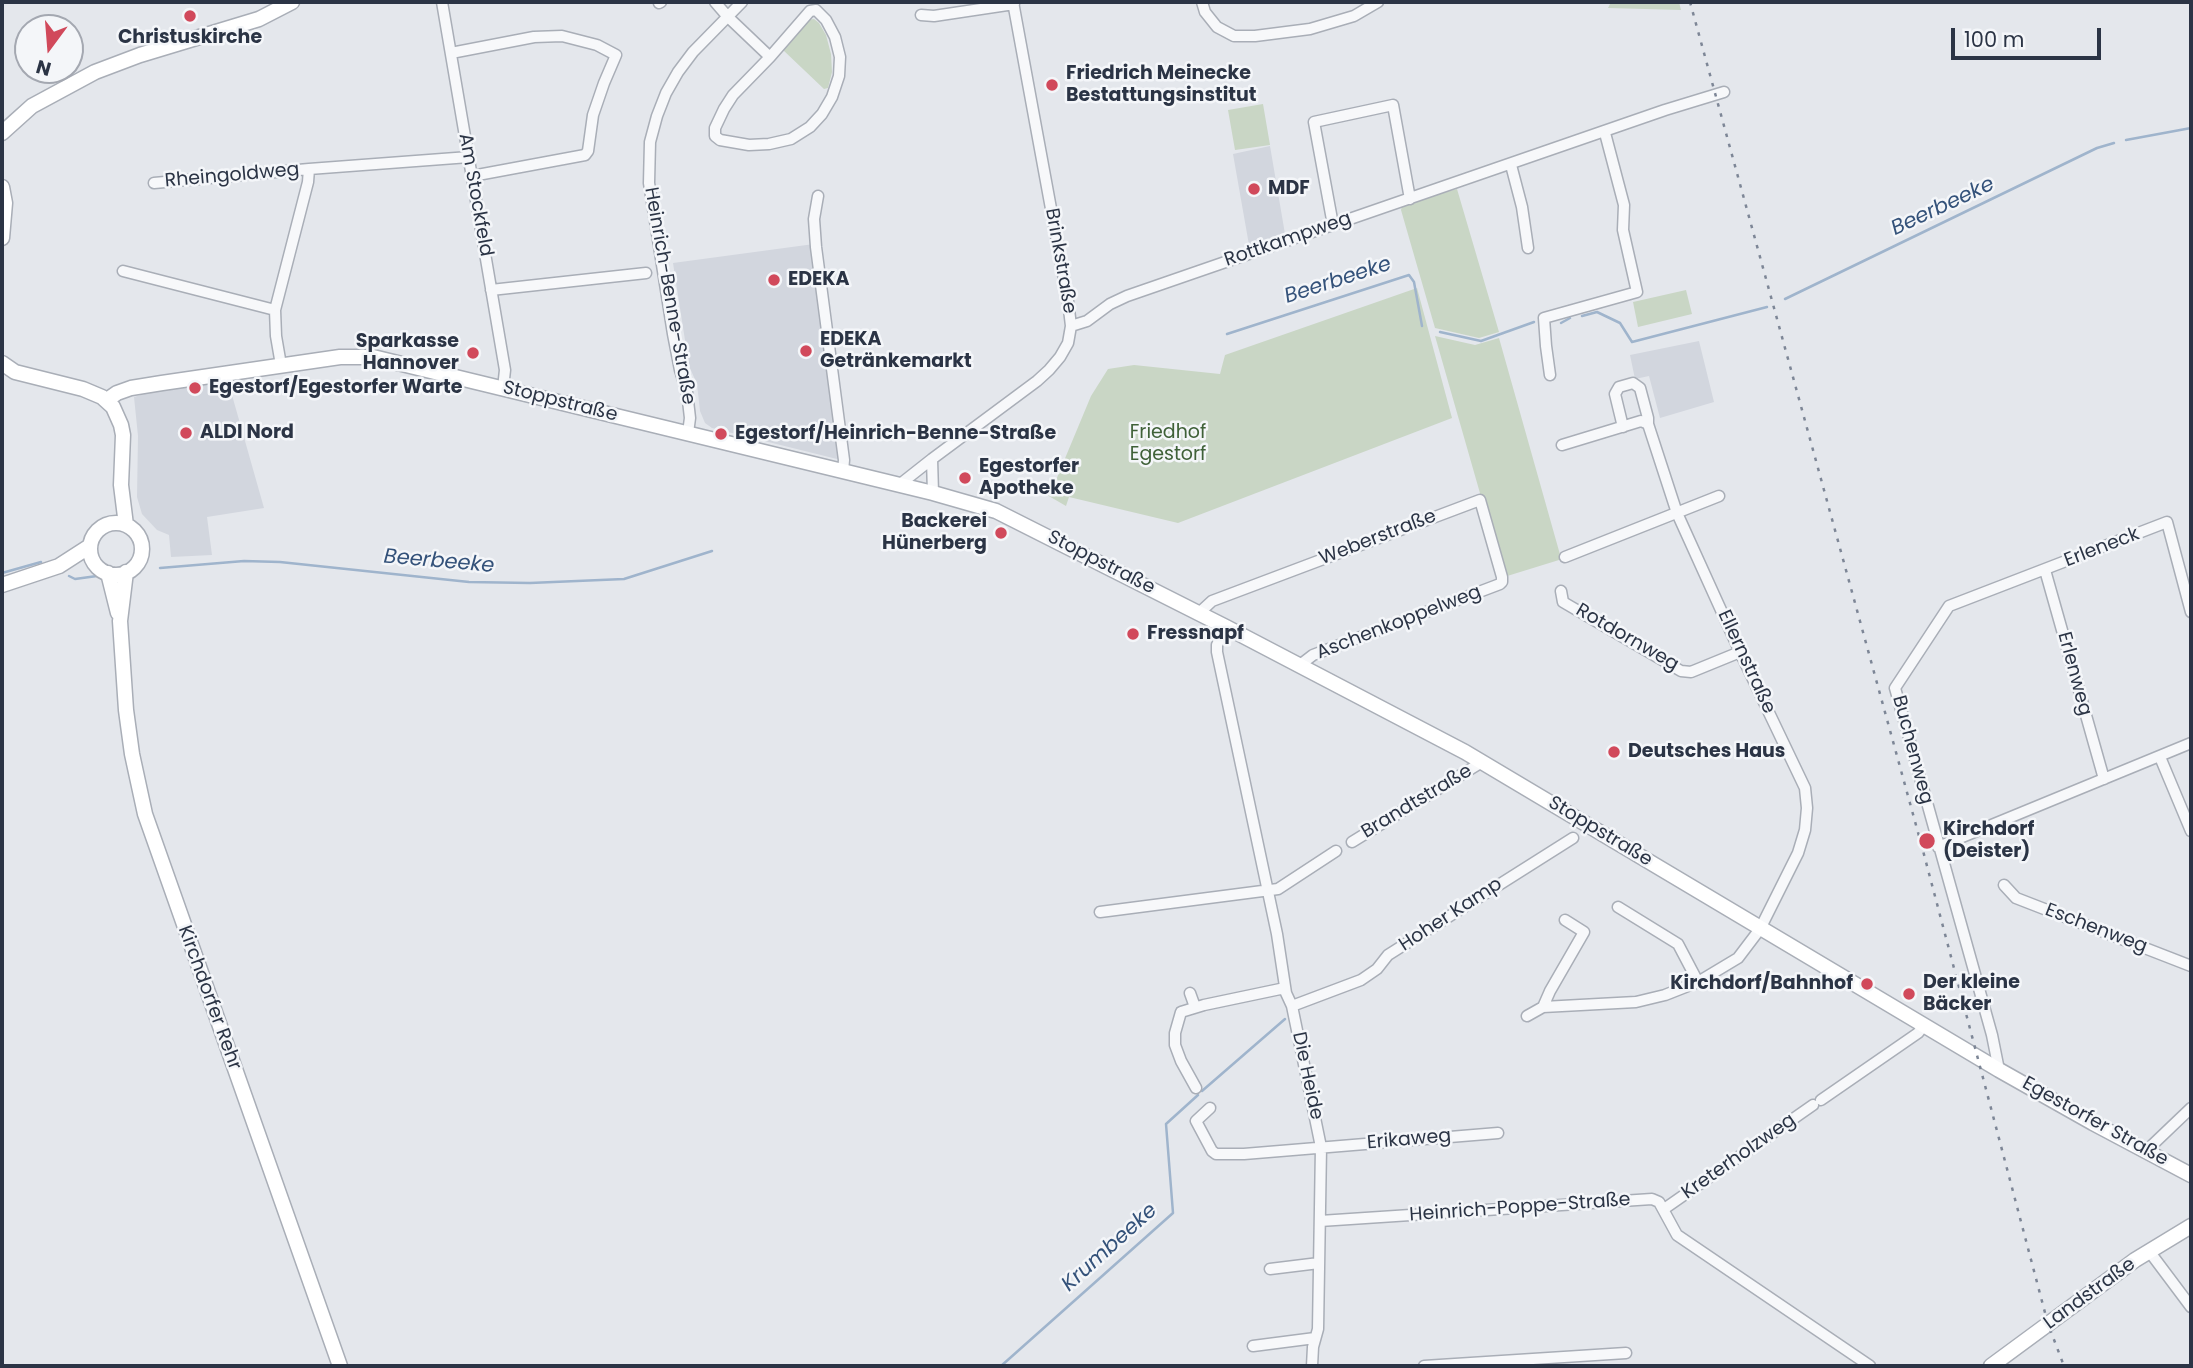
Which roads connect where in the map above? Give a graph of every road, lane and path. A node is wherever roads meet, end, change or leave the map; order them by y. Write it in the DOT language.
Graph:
graph roads {
  1 [pos="292,2"];
  2 [pos="442,2"];
  3 [pos="715,2"];
  4 [pos="743,2"];
  5 [pos="1202,2"];
  6 [pos="1378,2"];
  7 [pos="1013,3"];
  8 [pos="921,15"];
  9 [pos="728,17"];
  10 [pos="451,53"];
  11 [pos="771,57"];
  12 [pos="1724,92"];
  13 [pos="1605,133"];
  14 [pos="3,135"];
  15 [pos="469,157"];
  16 [pos="1511,165"];
  17 [pos="309,169"];
  18 [pos="472,176"];
  19 [pos="154,183"];
  20 [pos="2,187"];
  21 [pos="818,196"];
  22 [pos="1410,199"];
  23 [pos="1333,225"];
  24 [pos="2,238"];
  25 [pos="1528,248"];
  26 [pos="123,271"];
  27 [pos="646,273"];
  28 [pos="491,289"];
  29 [pos="275,310"];
  30 [pos="1071,327"];
  31 [pos="2,365"];
  32 [pos="281,365"];
  33 [pos="1550,375"];
  34 [pos="503,388"];
  35 [pos="107,400"];
  36 [pos="1647,424"];
  37 [pos="1623,427"];
  38 [pos="688,433"];
  39 [pos="1562,445"];
  40 [pos="932,459"];
  41 [pos="843,471"];
  42 [pos="121,485"];
  43 [pos="899,485"];
  44 [pos="933,493"];
  45 [pos="1719,496"];
  46 [pos="1677,513"];
  47 [pos="109,524"];
  48 [pos="126,525"];
  49 [pos="90,546"];
  50 [pos="1565,557"];
  51 [pos="95,564"];
  52 [pos="59,566"];
  53 [pos="2045,570"];
  54 [pos="126,572"];
  55 [pos="108,573"];
  56 [pos="1500,584"];
  57 [pos="2,585"];
  58 [pos="1561,591"];
  59 [pos="1949,606"];
  60 [pos="2191,612"];
  61 [pos="1199,613"];
  62 [pos="120,621"];
  63 [pos="1226,627"];
  64 [pos="1740,652"];
  65 [pos="1300,666"];
  66 [pos="2191,743"];
  67 [pos="2160,758"];
  68 [pos="1482,762"];
  69 [pos="2104,779"];
  70 [pos="2191,831"];
  71 [pos="1573,838"];
  72 [pos="1352,842"];
  73 [pos="1938,847"];
  74 [pos="1336,851"];
  75 [pos="2004,885"];
  76 [pos="1267,892"];
  77 [pos="1618,907"];
  78 [pos="1100,912"];
  79 [pos="1565,920"];
  80 [pos="1760,929"];
  81 [pos="2191,965"];
  82 [pos="1698,982"];
  83 [pos="1285,988"];
  84 [pos="1190,993"];
  85 [pos="1292,1006"];
  86 [pos="1195,1007"];
  87 [pos="1543,1007"];
  88 [pos="1527,1016"];
  89 [pos="1924,1025"];
  90 [pos="1999,1070"];
  91 [pos="1196,1088"];
  92 [pos="1210,1108"];
  93 [pos="2191,1108"];
  94 [pos="1498,1133"];
  95 [pos="1321,1147"];
  96 [pos="2146,1151"];
  97 [pos="2191,1175"];
  98 [pos="1664,1209"];
  99 [pos="1320,1221"];
  100 [pos="2191,1226"];
  101 [pos="2149,1251"];
  102 [pos="1319,1263"];
  103 [pos="1270,1269"];
  104 [pos="2191,1307"];
  105 [pos="1315,1338"];
  106 [pos="1253,1346"];
  107 [pos="1626,1353"];
  108 [pos="1483,1364"];
  109 [pos="340,1366"];
  110 [pos="1312,1366"];
  111 [pos="1424,1366"];
  112 [pos="1870,1366"];
  113 [pos="1991,1366"];
  1 -- 14 [label="main road"];
  2 -- 10 [label="street, Am Stockfeld"];
  3 -- 9 [label="street"];
  4 -- 9 [label="street, Heinrich-Benne-Straße"];
  5 -- 6 [label="street"];
  7 -- 8 [label="street"];
  7 -- 30 [label="street, Brinkstraße"];
  9 -- 11 [label="street"];
  9 -- 38 [label="street, Heinrich-Benne-Straße"];
  10 -- 15 [label="street, Am Stockfeld"];
  10 -- 18 [label="street"];
  11 -- 11 [label="street"];
  12 -- 13 [label="street, Rottkampweg"];
  13 -- 16 [label="street, Rottkampweg"];
  13 -- 33 [label="street"];
  15 -- 17 [label="street, Rheingoldweg"];
  15 -- 18 [label="street, Am Stockfeld"];
  16 -- 22 [label="street, Rottkampweg"];
  16 -- 25 [label="street"];
  17 -- 19 [label="street, Rheingoldweg"];
  17 -- 29 [label="street"];
  18 -- 28 [label="street, Am Stockfeld"];
  20 -- 24 [label="main road"];
  21 -- 41 [label="street"];
  22 -- 23 [label="street, Rottkampweg"];
  22 -- 23 [label="street"];
  23 -- 30 [label="street, Rottkampweg"];
  26 -- 29 [label="street"];
  27 -- 28 [label="street"];
  28 -- 34 [label="street, Am Stockfeld"];
  29 -- 32 [label="street"];
  30 -- 40 [label="street, Brinkstraße"];
  31 -- 35 [label="main road"];
  32 -- 34 [label="main road, Stoppstraße"];
  32 -- 35 [label="main road, Stoppstraße"];
  34 -- 38 [label="main road, Stoppstraße"];
  35 -- 42 [label="main road"];
  36 -- 37 [label="street"];
  36 -- 37 [label="street, Ellernstraße"];
  36 -- 46 [label="street, Ellernstraße"];
  37 -- 39 [label="street"];
  38 -- 41 [label="main road, Stoppstraße"];
  40 -- 43 [label="street, Brinkstraße"];
  40 -- 44 [label="street"];
  41 -- 43 [label="main road, Stoppstraße"];
  42 -- 47 [label="main road"];
  42 -- 48 [label="main road"];
  43 -- 44 [label="main road, Stoppstraße"];
  44 -- 61 [label="main road, Stoppstraße"];
  45 -- 46 [label="street"];
  46 -- 50 [label="street"];
  46 -- 64 [label="street, Ellernstraße"];
  47 -- 48 [label="main road"];
  47 -- 49 [label="main road"];
  48 -- 54 [label="main road"];
  49 -- 51 [label="main road"];
  49 -- 52 [label="main road"];
  51 -- 52 [label="main road"];
  51 -- 55 [label="main road"];
  52 -- 57 [label="main road"];
  53 -- 59 [label="street, Erleneck"];
  53 -- 60 [label="street, Erleneck"];
  53 -- 69 [label="street, Erlenweg"];
  54 -- 55 [label="main road"];
  54 -- 62 [label="main road, Kirchdorfer Rehr"];
  55 -- 62 [label="main road, Kirchdorfer Rehr"];
  56 -- 61 [label="street, Weberstraße"];
  56 -- 65 [label="street, Aschenkoppelweg"];
  58 -- 64 [label="street, Rotdornweg"];
  59 -- 73 [label="street, Buchenweg"];
  61 -- 63 [label="main road, Stoppstraße"];
  62 -- 109 [label="main road, Kirchdorfer Rehr"];
  63 -- 65 [label="main road, Stoppstraße"];
  63 -- 76 [label="street, Die Heide"];
  64 -- 80 [label="street, Ellernstraße"];
  65 -- 68 [label="main road, Stoppstraße"];
  66 -- 67 [label="street"];
  67 -- 69 [label="street"];
  67 -- 70 [label="street"];
  68 -- 72 [label="street, Brandtstraße"];
  68 -- 80 [label="main road, Stoppstraße"];
  69 -- 73 [label="street"];
  71 -- 85 [label="street, Hoher Kamp"];
  73 -- 90 [label="street, Buchenweg"];
  74 -- 76 [label="street"];
  75 -- 81 [label="street, Eschenweg"];
  76 -- 78 [label="street"];
  76 -- 83 [label="street, Die Heide"];
  77 -- 82 [label="street"];
  79 -- 87 [label="street"];
  80 -- 82 [label="street, Ellernstraße"];
  80 -- 89 [label="main road, Stoppstraße"];
  82 -- 87 [label="street, Ellernstraße"];
  83 -- 85 [label="street, Die Heide"];
  83 -- 86 [label="street"];
  84 -- 86 [label="street"];
  85 -- 95 [label="street, Die Heide"];
  86 -- 91 [label="street"];
  87 -- 88 [label="street"];
  89 -- 90 [label="main road, Stoppstraße"];
  89 -- 98 [label="street, Kreterholzweg"];
  90 -- 96 [label="main road, Egestorfer Straße"];
  92 -- 95 [label="street, Erikaweg"];
  93 -- 96 [label="street"];
  94 -- 95 [label="street, Erikaweg"];
  95 -- 99 [label="street, Die Heide"];
  96 -- 97 [label="main road, Egestorfer Straße"];
  98 -- 99 [label="street, Heinrich-Poppe-Straße"];
  98 -- 112 [label="street"];
  99 -- 102 [label="street, Die Heide"];
  100 -- 101 [label="main road, Landstraße"];
  101 -- 104 [label="street"];
  101 -- 113 [label="main road, Landstraße"];
  102 -- 103 [label="street"];
  102 -- 105 [label="street, Die Heide"];
  105 -- 106 [label="street"];
  105 -- 110 [label="street, Die Heide"];
  107 -- 108 [label="street"];
  108 -- 111 [label="street"];
}
